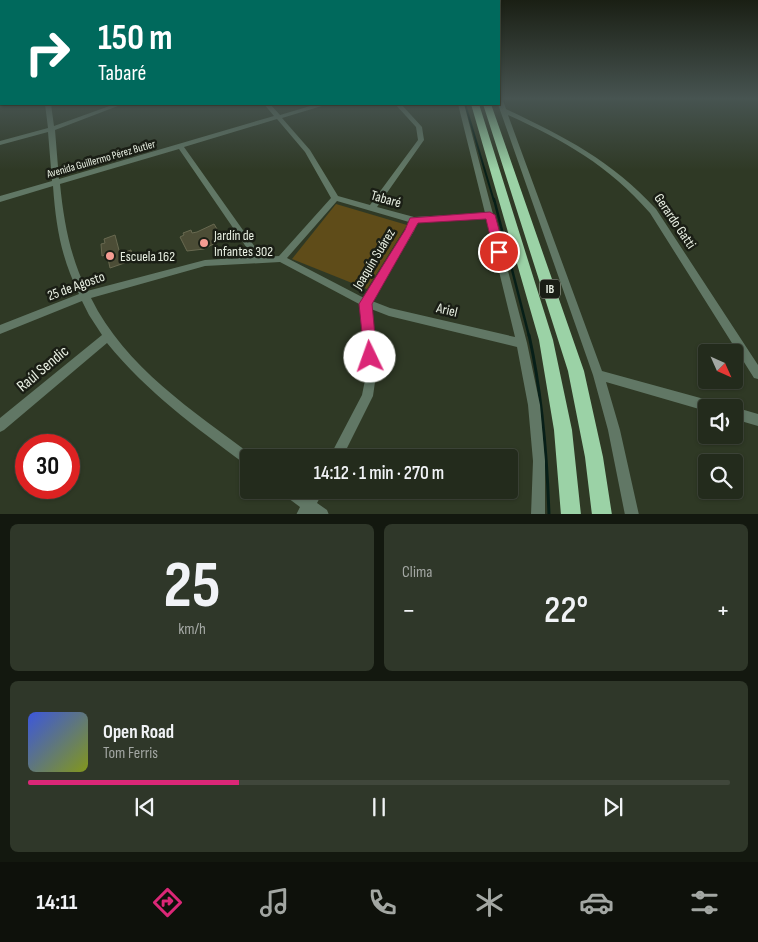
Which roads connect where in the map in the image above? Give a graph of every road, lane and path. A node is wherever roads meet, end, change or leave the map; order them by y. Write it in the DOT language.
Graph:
graph roads {
  1 [pos="51,122"];
  2 [pos="71,122"];
  3 [pos="261,122"];
  4 [pos="282,122"];
  5 [pos="414,122"];
  6 [pos="466,122"];
  7 [pos="480,122"];
  8 [pos="500,122"];
  9 [pos="501,122"];
  10 [pos="529,122"];
  11 [pos="52,129"];
  12 [pos="0,144"];
  13 [pos="180,146"];
  14 [pos="56,182"];
  15 [pos="335,198"];
  16 [pos="0,199"];
  17 [pos="372,208"];
  18 [pos="490,215"];
  19 [pos="414,220"];
  20 [pos="258,259"];
  21 [pos="281,259"];
  22 [pos="84,296"];
  23 [pos="366,304"];
  24 [pos="0,330"];
  25 [pos="108,336"];
  26 [pos="522,343"];
  27 [pos="758,374"];
  28 [pos="598,375"];
  29 [pos="698,403"];
  30 [pos="743,416"];
  31 [pos="758,420"];
  32 [pos="0,426"];
  33 [pos="340,449"];
  34 [pos="240,453"];
  35 [pos="297,499"];
  36 [pos="313,499"];
  37 [pos="306,510"];
  38 [pos="322,514"];
  39 [pos="538,514"];
  40 [pos="571,514"];
  41 [pos="602,514"];
  42 [pos="632,514"];
  1 -- 11 [label="street"];
  2 -- 11 [label="street"];
  3 -- 13 [label="street, Avenida Guillermo Pérez Butler"];
  4 -- 15 [label="street"];
  5 -- 17 [label="street"];
  6 -- 18 [label="street"];
  7 -- 40 [label="highway, IB"];
  8 -- 41 [label="highway, IB"];
  9 -- 28 [label="street"];
  10 -- 27 [label="street, Gerardo Gatti"];
  11 -- 12 [label="street"];
  11 -- 14 [label="street"];
  13 -- 14 [label="street, Avenida Guillermo Pérez Butler"];
  13 -- 20 [label="street"];
  14 -- 16 [label="street, Avenida Guillermo Pérez Butler"];
  14 -- 22 [label="street"];
  15 -- 17 [label="street, Tabaré"];
  15 -- 21 [label="street"];
  17 -- 19 [label="street, Tabaré"];
  18 -- 19 [label="street, Tabaré"];
  18 -- 26 [label="street"];
  19 -- 23 [label="street, Joaquín Suárez"];
  20 -- 21 [label="street, 25 de Agosto"];
  20 -- 22 [label="street, 25 de Agosto"];
  21 -- 23 [label="street, Ariel"];
  22 -- 24 [label="street, 25 de Agosto"];
  22 -- 25 [label="street"];
  23 -- 26 [label="street, Ariel"];
  23 -- 33 [label="street, Joaquín Suárez"];
  25 -- 32 [label="street, Raúl Sendic"];
  25 -- 34 [label="street"];
  26 -- 39 [label="street"];
  28 -- 29 [label="street"];
  28 -- 42 [label="street"];
  30 -- 31 [label="street"];
  35 -- 37 [label="street"];
  36 -- 37 [label="street"];
  37 -- 38 [label="street"];
}
